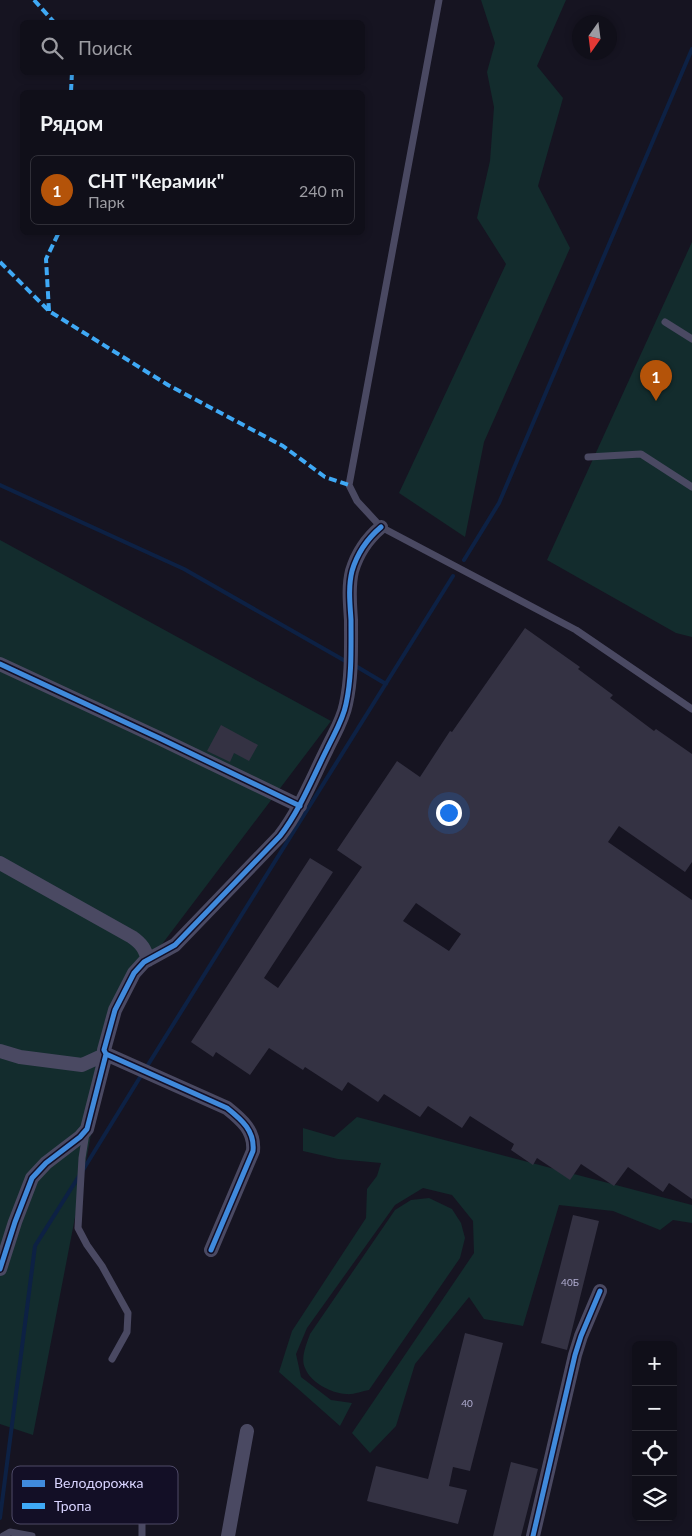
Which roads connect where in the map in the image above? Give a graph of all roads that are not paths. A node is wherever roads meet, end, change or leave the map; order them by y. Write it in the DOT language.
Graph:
graph roads {
  1 [pos="439,0"];
  2 [pos="665,322"];
  3 [pos="692,339"];
  4 [pos="588,457"];
  5 [pos="692,487"];
  6 [pos="381,527"];
  7 [pos="0,664"];
  8 [pos="692,709"];
  9 [pos="300,806"];
  10 [pos="0,863"];
  11 [pos="148,960"];
  12 [pos="0,1051"];
  13 [pos="106,1054"];
  14 [pos="87,1129"];
  15 [pos="211,1250"];
  16 [pos="0,1269"];
  17 [pos="600,1291"];
  18 [pos="112,1359"];
  19 [pos="247,1431"];
  20 [pos="3,1536"];
  21 [pos="32,1536"];
  22 [pos="228,1536"];
  23 [pos="533,1536"];
  1 -- 6 [label="lane"];
  2 -- 3 [label="lane"];
  4 -- 5 [label="lane"];
  6 -- 8 [label="lane"];
  6 -- 9 [label="street"];
  7 -- 9 [label="street"];
  9 -- 11 [label="street"];
  10 -- 11 [label="street"];
  11 -- 13 [label="street"];
  12 -- 13 [label="street"];
  13 -- 14 [label="street"];
  13 -- 15 [label="street"];
  14 -- 16 [label="street"];
  14 -- 18 [label="lane"];
  17 -- 23 [label="street"];
  19 -- 22 [label="street"];
  20 -- 21 [label="lane"];
}
